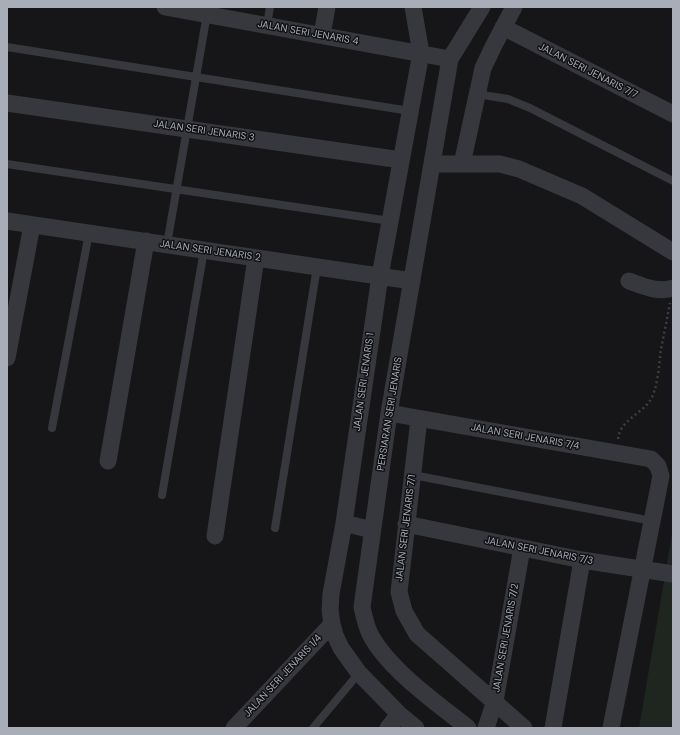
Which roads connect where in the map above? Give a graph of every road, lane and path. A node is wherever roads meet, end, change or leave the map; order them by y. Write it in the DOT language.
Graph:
graph roads {
  1 [pos="166,7"];
  2 [pos="270,7"];
  3 [pos="327,7"];
  4 [pos="413,7"];
  5 [pos="482,7"];
  6 [pos="513,7"];
  7 [pos="208,11"];
  8 [pos="267,26"];
  9 [pos="503,27"];
  10 [pos="322,35"];
  11 [pos="7,47"];
  12 [pos="421,53"];
  13 [pos="450,59"];
  14 [pos="196,77"];
  15 [pos="477,94"];
  16 [pos="7,103"];
  17 [pos="410,110"];
  18 [pos="673,114"];
  19 [pos="186,129"];
  20 [pos="401,160"];
  21 [pos="7,164"];
  22 [pos="433,164"];
  23 [pos="462,164"];
  24 [pos="673,181"];
  25 [pos="176,189"];
  26 [pos="7,221"];
  27 [pos="390,221"];
  28 [pos="32,225"];
  29 [pos="89,233"];
  30 [pos="146,241"];
  31 [pos="166,244"];
  32 [pos="204,250"];
  33 [pos="673,252"];
  34 [pos="256,258"];
  35 [pos="317,267"];
  36 [pos="380,276"];
  37 [pos="412,281"];
  38 [pos="629,281"];
  39 [pos="673,288"];
  40 [pos="7,358"];
  41 [pos="389,413"];
  42 [pos="419,419"];
  43 [pos="52,428"];
  44 [pos="617,453"];
  45 [pos="108,461"];
  46 [pos="413,475"];
  47 [pos="162,495"];
  48 [pos="652,521"];
  49 [pos="344,523"];
  50 [pos="406,524"];
  51 [pos="275,528"];
  52 [pos="372,530"];
  53 [pos="215,536"];
  54 [pos="522,548"];
  55 [pos="582,560"];
  56 [pos="642,569"];
  57 [pos="673,574"];
  58 [pos="332,624"];
  59 [pos="359,674"];
  60 [pos="495,702"];
  61 [pos="399,714"];
  62 [pos="234,728"];
  63 [pos="313,728"];
  64 [pos="388,728"];
  65 [pos="416,728"];
  66 [pos="468,728"];
  67 [pos="486,728"];
  68 [pos="524,728"];
  69 [pos="553,728"];
  70 [pos="612,728"];
  1 -- 7 [label="street, JALAN SERI JENARIS 4"];
  2 -- 8 [label="lane"];
  3 -- 10 [label="street"];
  4 -- 12 [label="street, JALAN SERI JENARIS 1"];
  5 -- 13 [label="street"];
  6 -- 9 [label="street"];
  7 -- 8 [label="street, JALAN SERI JENARIS 4"];
  7 -- 14 [label="lane"];
  8 -- 10 [label="street, JALAN SERI JENARIS 4"];
  9 -- 15 [label="street"];
  9 -- 18 [label="street, JALAN SERI JENARIS 7/7"];
  10 -- 12 [label="street, JALAN SERI JENARIS 4"];
  11 -- 14 [label="lane"];
  12 -- 13 [label="street, JALAN SERI JENARIS 4"];
  12 -- 17 [label="street, JALAN SERI JENARIS 1"];
  13 -- 22 [label="street, PERSIARAN SERI JENARIS"];
  14 -- 17 [label="lane"];
  14 -- 19 [label="lane"];
  15 -- 23 [label="street"];
  15 -- 24 [label="lane"];
  16 -- 19 [label="street, JALAN SERI JENARIS 3"];
  17 -- 20 [label="street, JALAN SERI JENARIS 1"];
  19 -- 20 [label="street, JALAN SERI JENARIS 3"];
  19 -- 25 [label="lane"];
  20 -- 27 [label="street, JALAN SERI JENARIS 1"];
  21 -- 25 [label="lane"];
  22 -- 23 [label="street"];
  22 -- 37 [label="street, PERSIARAN SERI JENARIS"];
  23 -- 33 [label="street"];
  25 -- 27 [label="lane"];
  25 -- 31 [label="lane"];
  26 -- 28 [label="street, JALAN SERI JENARIS 2"];
  27 -- 36 [label="street, JALAN SERI JENARIS 1"];
  28 -- 29 [label="street, JALAN SERI JENARIS 2"];
  28 -- 40 [label="street"];
  29 -- 30 [label="street, JALAN SERI JENARIS 2"];
  29 -- 43 [label="lane"];
  30 -- 31 [label="street, JALAN SERI JENARIS 2"];
  30 -- 45 [label="street"];
  31 -- 32 [label="street, JALAN SERI JENARIS 2"];
  32 -- 34 [label="street, JALAN SERI JENARIS 2"];
  32 -- 47 [label="lane"];
  34 -- 35 [label="street, JALAN SERI JENARIS 2"];
  34 -- 53 [label="street"];
  35 -- 36 [label="street, JALAN SERI JENARIS 2"];
  35 -- 51 [label="lane"];
  36 -- 37 [label="street, JALAN SERI JENARIS 2"];
  36 -- 49 [label="street, JALAN SERI JENARIS 1"];
  37 -- 41 [label="street, PERSIARAN SERI JENARIS"];
  38 -- 39 [label="street"];
  39 -- 44 [label="path"];
  41 -- 42 [label="street, JALAN SERI JENARIS 7/4"];
  41 -- 52 [label="street, PERSIARAN SERI JENARIS"];
  42 -- 44 [label="street, JALAN SERI JENARIS 7/4"];
  42 -- 46 [label="street, JALAN SERI JENARIS 7/1"];
  44 -- 48 [label="street, JALAN SERI JENARIS 7/4"];
  46 -- 48 [label="lane"];
  46 -- 50 [label="street, JALAN SERI JENARIS 7/1"];
  48 -- 56 [label="street"];
  49 -- 52 [label="street"];
  49 -- 58 [label="street, JALAN SERI JENARIS 1"];
  50 -- 54 [label="street, JALAN SERI JENARIS 7/3"];
  50 -- 60 [label="street, JALAN SERI JENARIS 7/1"];
  52 -- 66 [label="street, PERSIARAN SERI JENARIS"];
  54 -- 55 [label="street, JALAN SERI JENARIS 7/3"];
  54 -- 60 [label="street, JALAN SERI JENARIS 7/2"];
  55 -- 56 [label="street, JALAN SERI JENARIS 7/3"];
  55 -- 69 [label="street"];
  56 -- 57 [label="street, JALAN SERI JENARIS 7/3"];
  56 -- 70 [label="street"];
  58 -- 59 [label="street, JALAN SERI JENARIS 1"];
  58 -- 62 [label="street, JALAN SERI JENARIS 1/4"];
  59 -- 61 [label="street, JALAN SERI JENARIS 1"];
  59 -- 63 [label="lane"];
  60 -- 67 [label="street, JALAN SERI JENARIS 7/2"];
  60 -- 68 [label="street, JALAN SERI JENARIS 7/1"];
  61 -- 64 [label="street"];
  61 -- 65 [label="street, JALAN SERI JENARIS 1"];
}
